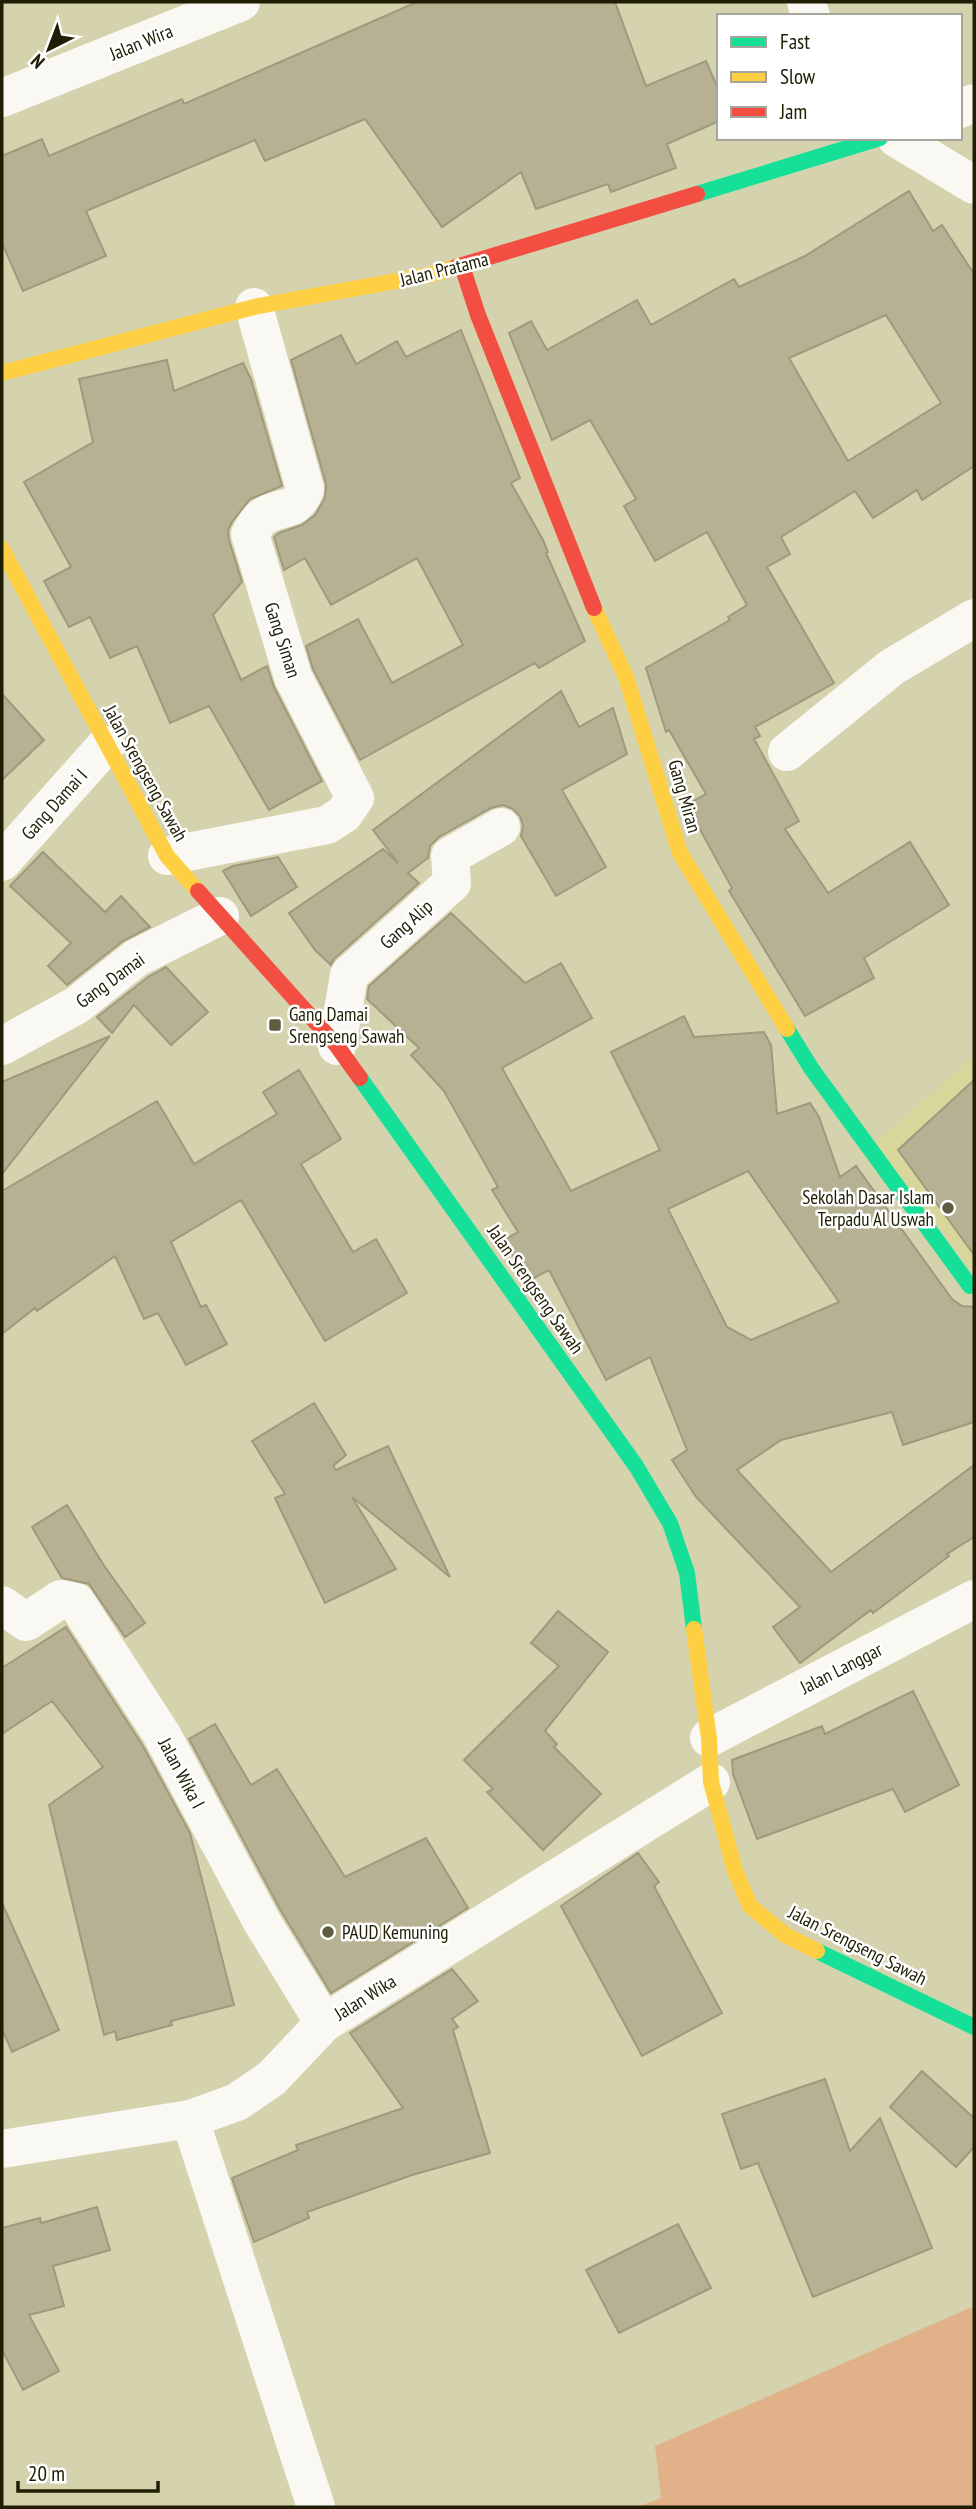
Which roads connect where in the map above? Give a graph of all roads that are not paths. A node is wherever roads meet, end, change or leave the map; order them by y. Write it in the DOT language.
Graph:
graph roads {
  1 [pos="241,2"];
  2 [pos="2,97"];
  3 [pos="872,140"];
  4 [pos="877,140"];
  5 [pos="974,184"];
  6 [pos="462,266"];
  7 [pos="254,307"];
  8 [pos="2,373"];
  9 [pos="2,549"];
  10 [pos="974,618"];
  11 [pos="106,745"];
  12 [pos="787,752"];
  13 [pos="501,827"];
  14 [pos="167,856"];
  15 [pos="2,862"];
  16 [pos="220,916"];
  17 [pos="2,1046"];
  18 [pos="337,1046"];
  19 [pos="973,1287"];
  20 [pos="974,1599"];
  21 [pos="10,1622"];
  22 [pos="709,1738"];
  23 [pos="711,1782"];
  24 [pos="324,2023"];
  25 [pos="974,2027"];
  26 [pos="196,2142"];
  27 [pos="2,2149"];
  28 [pos="316,2507"];
  1 -- 2 [label="street, Jalan Wira"];
  3 -- 6 [label="street, Jalan Pratama"];
  4 -- 5 [label="street"];
  6 -- 7 [label="street, Jalan Pratama"];
  6 -- 19 [label="street, Gang Miran"];
  7 -- 8 [label="street, Jalan Pratama"];
  7 -- 14 [label="street, Gang Siman"];
  9 -- 11 [label="street, Jalan Srengseng Sawah"];
  10 -- 12 [label="street"];
  11 -- 14 [label="street, Jalan Srengseng Sawah"];
  11 -- 15 [label="street, Gang Damai I"];
  13 -- 18 [label="street, Gang Alip"];
  14 -- 16 [label="street, Jalan Srengseng Sawah"];
  16 -- 17 [label="street, Gang Damai"];
  16 -- 18 [label="street, Jalan Srengseng Sawah"];
  18 -- 22 [label="street, Jalan Srengseng Sawah"];
  20 -- 22 [label="street, Jalan Langgar"];
  21 -- 24 [label="street, Jalan Wika I"];
  22 -- 23 [label="street, Jalan Srengseng Sawah"];
  23 -- 24 [label="street, Jalan Wika"];
  23 -- 25 [label="street, Jalan Srengseng Sawah"];
  24 -- 26 [label="street, Jalan Wika"];
  26 -- 27 [label="street, Jalan Wika"];
  26 -- 28 [label="street"];
}
